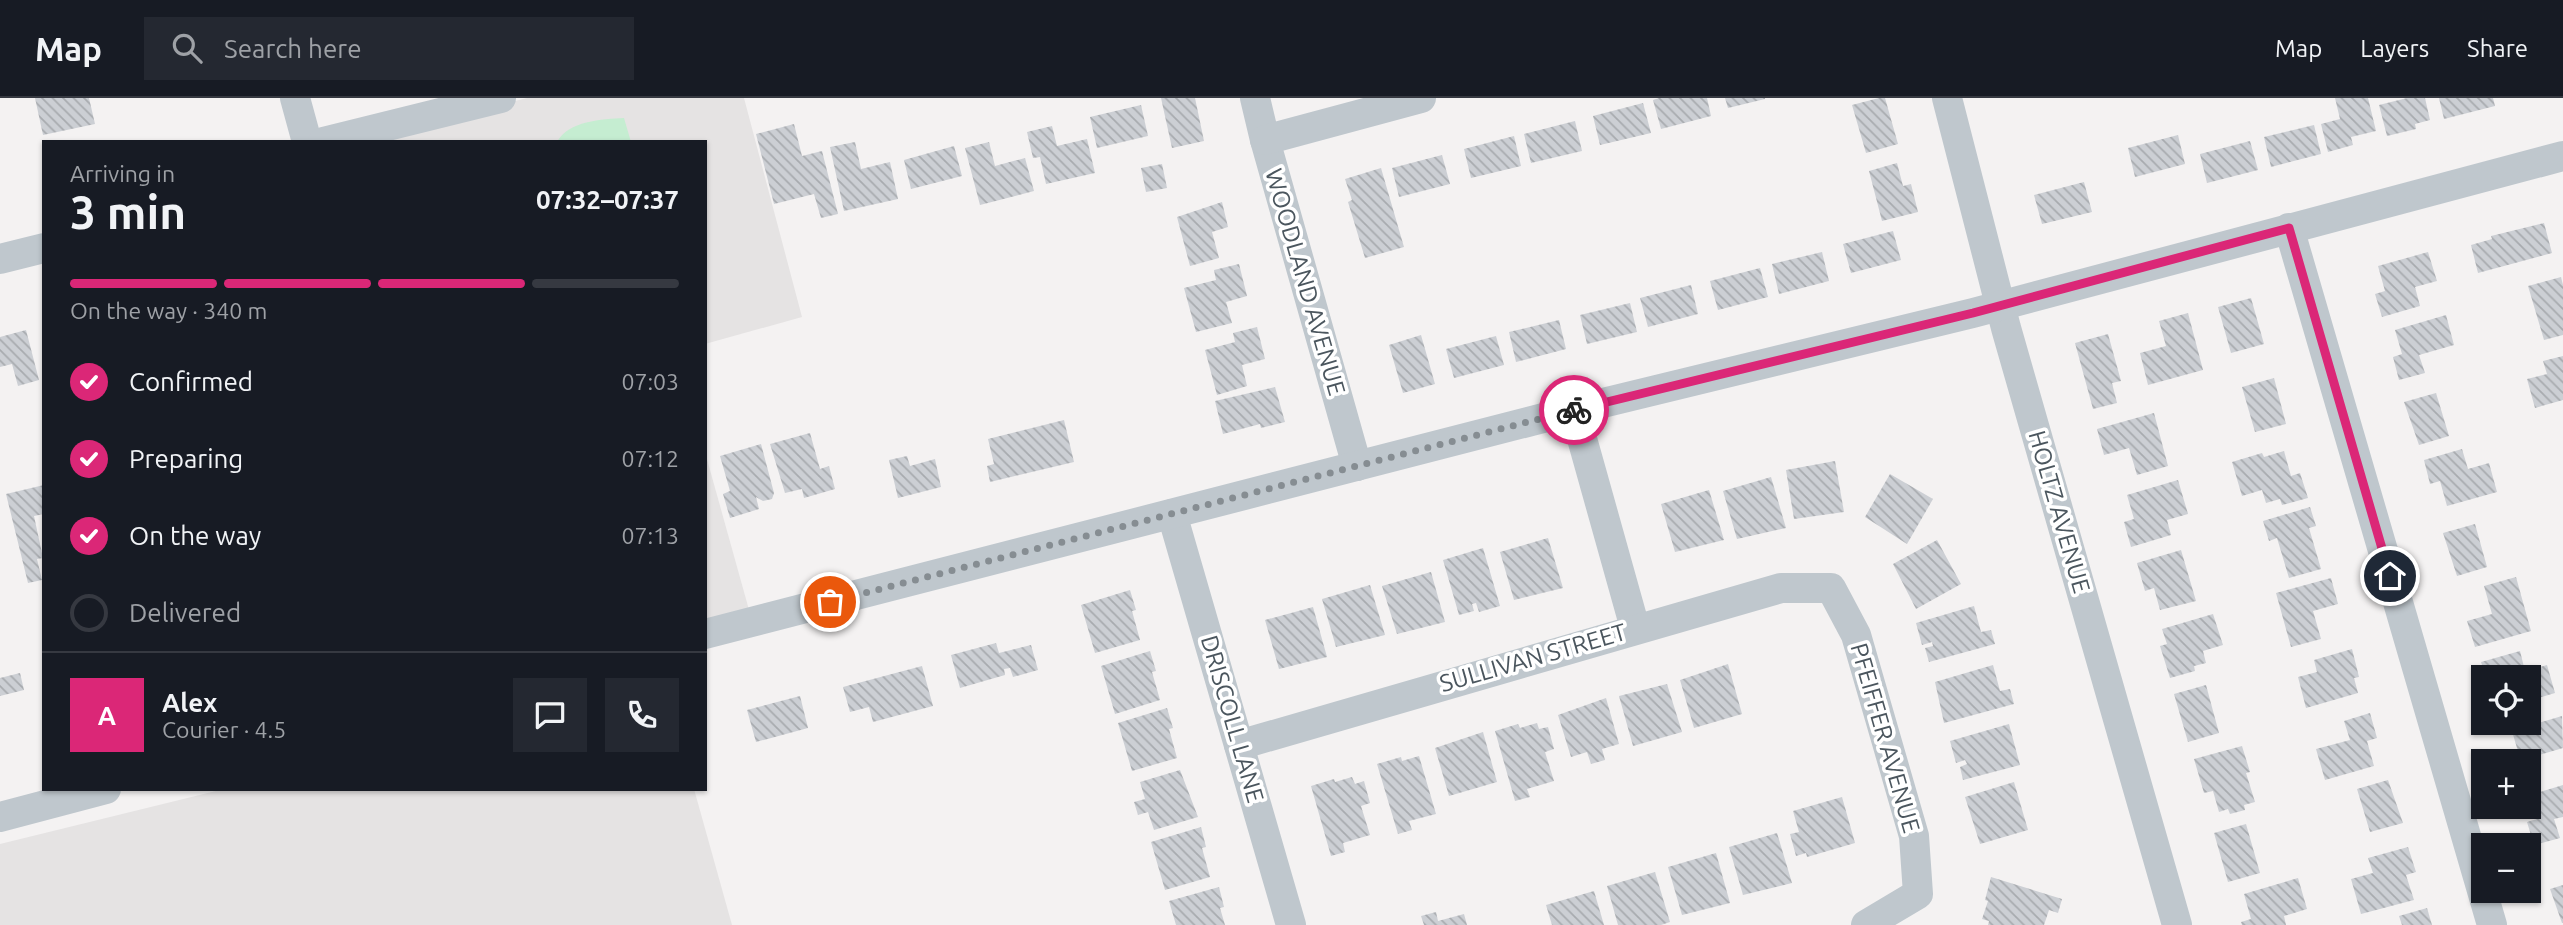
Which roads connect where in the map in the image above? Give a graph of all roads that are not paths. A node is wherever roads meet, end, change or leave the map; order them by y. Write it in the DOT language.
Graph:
graph roads {
  1 [pos="295,98"];
  2 [pos="501,98"];
  3 [pos="1255,98"];
  4 [pos="1421,98"];
  5 [pos="1947,98"];
  6 [pos="306,140"];
  7 [pos="331,140"];
  8 [pos="1265,140"];
  9 [pos="2563,156"];
  10 [pos="2289,228"];
  11 [pos="42,248"];
  12 [pos="0,259"];
  13 [pos="2000,306"];
  14 [pos="1574,410"];
  15 [pos="1357,466"];
  16 [pos="1172,514"];
  17 [pos="1831,588"];
  18 [pos="1636,628"];
  19 [pos="707,633"];
  20 [pos="1239,744"];
  21 [pos="98,791"];
  22 [pos="0,817"];
  23 [pos="1291,925"];
  24 [pos="1866,925"];
  25 [pos="2177,925"];
  26 [pos="2493,925"];
  1 -- 6 [label="street"];
  2 -- 7 [label="street"];
  3 -- 8 [label="street, WOODLAND AVENUE"];
  4 -- 8 [label="street"];
  5 -- 13 [label="street, HOLTZ AVENUE"];
  8 -- 15 [label="street, WOODLAND AVENUE"];
  9 -- 10 [label="street"];
  10 -- 13 [label="street"];
  10 -- 26 [label="street"];
  11 -- 12 [label="street"];
  13 -- 14 [label="street"];
  13 -- 25 [label="street, HOLTZ AVENUE"];
  14 -- 15 [label="street"];
  14 -- 18 [label="street"];
  15 -- 16 [label="street"];
  16 -- 19 [label="street"];
  16 -- 20 [label="street, DRISCOLL LANE"];
  17 -- 18 [label="street, SULLIVAN STREET"];
  17 -- 24 [label="street, PFEIFFER AVENUE"];
  18 -- 20 [label="street, SULLIVAN STREET"];
  20 -- 23 [label="street, DRISCOLL LANE"];
  21 -- 22 [label="street"];
}
